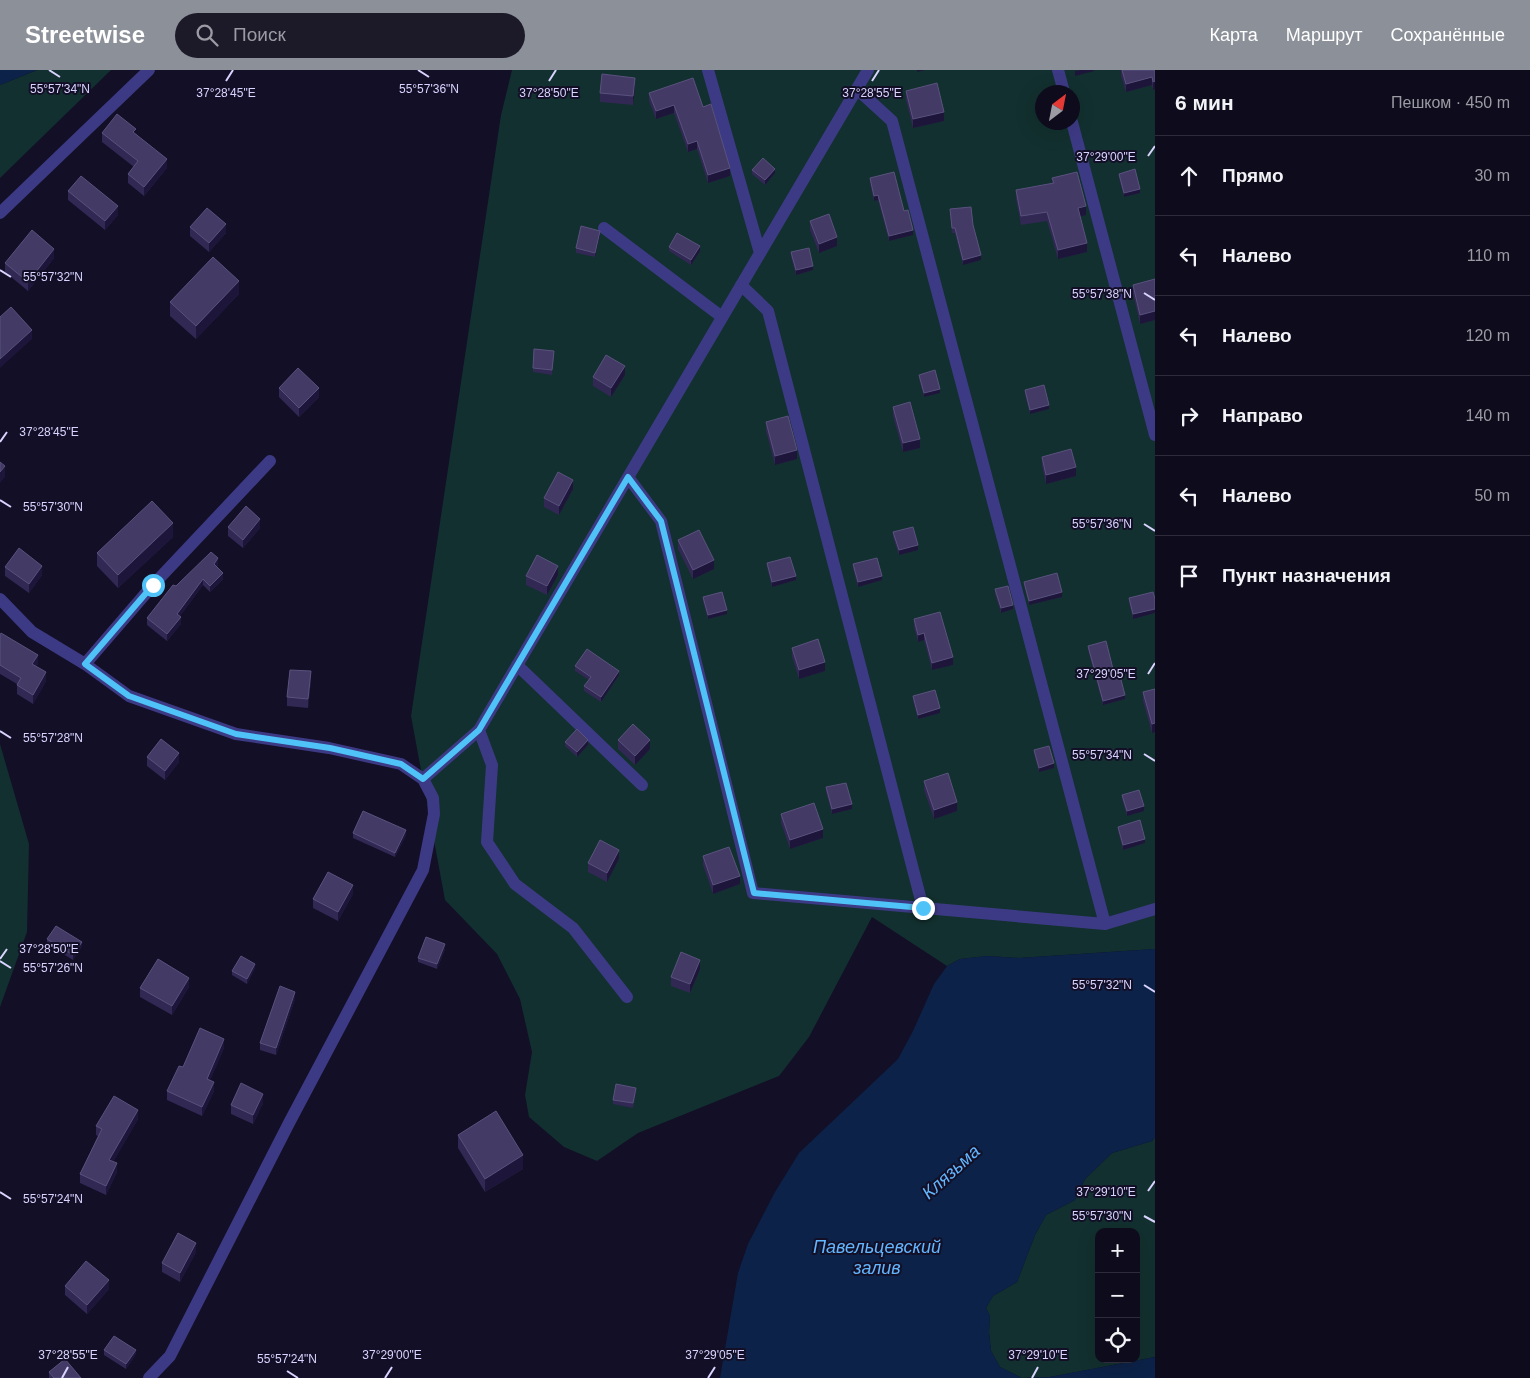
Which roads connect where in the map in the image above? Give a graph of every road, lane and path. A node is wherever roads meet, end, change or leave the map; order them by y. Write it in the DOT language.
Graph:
graph roads {
  1 [pos="149,70"];
  2 [pos="708,70"];
  3 [pos="868,70"];
  4 [pos="1058,70"];
  5 [pos="1062,85"];
  6 [pos="857,89"];
  7 [pos="1074,130"];
  8 [pos="0,213"];
  9 [pos="604,228"];
  10 [pos="760,253"];
  11 [pos="741,285"];
  12 [pos="722,317"];
  13 [pos="1155,435"];
  14 [pos="270,462"];
  15 [pos="628,477"];
  16 [pos="0,599"];
  17 [pos="85,664"];
  18 [pos="518,665"];
  19 [pos="479,730"];
  20 [pos="423,779"];
  21 [pos="642,785"];
  22 [pos="923,908"];
  23 [pos="1155,909"];
  24 [pos="1105,924"];
  25 [pos="627,997"];
  26 [pos="149,1378"];
  1 -- 8 [label="street"];
  2 -- 10 [label="street"];
  3 -- 6 [label="street"];
  4 -- 5 [label="street"];
  6 -- 10 [label="street"];
  6 -- 24 [label="street"];
  7 -- 13 [label="street"];
  9 -- 12 [label="street"];
  10 -- 11 [label="street"];
  11 -- 12 [label="street"];
  11 -- 22 [label="street"];
  12 -- 15 [label="street"];
  14 -- 17 [label="street"];
  15 -- 18 [label="street"];
  15 -- 22 [label="street"];
  16 -- 17 [label="street"];
  17 -- 20 [label="street"];
  18 -- 19 [label="street"];
  18 -- 21 [label="street"];
  19 -- 20 [label="street"];
  19 -- 25 [label="street"];
  20 -- 26 [label="street"];
  22 -- 24 [label="street"];
  23 -- 24 [label="street"];
}
